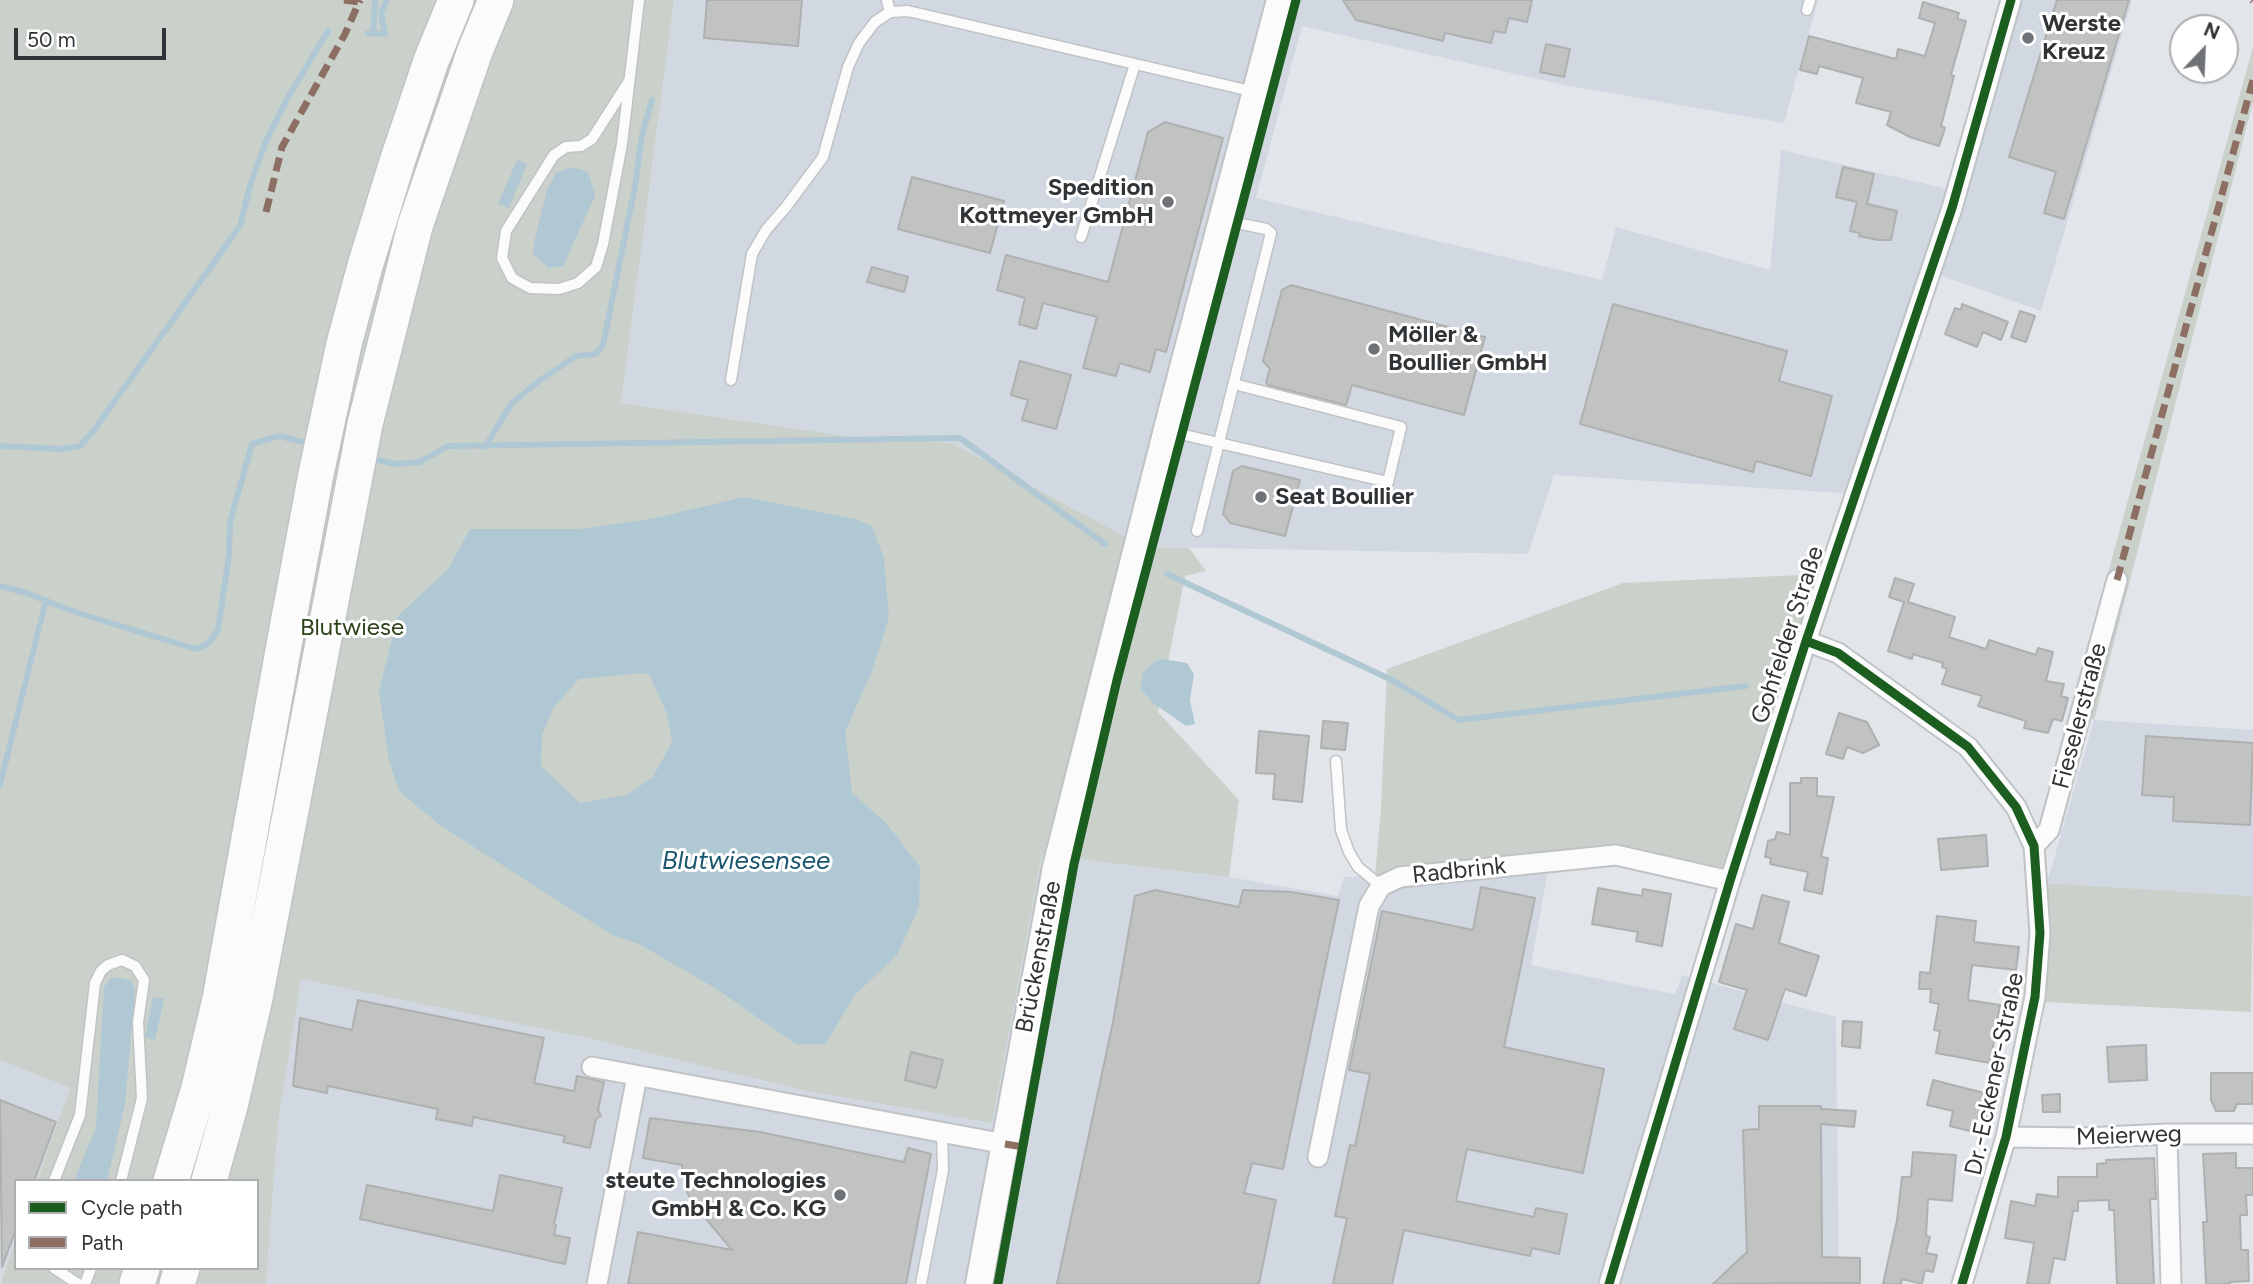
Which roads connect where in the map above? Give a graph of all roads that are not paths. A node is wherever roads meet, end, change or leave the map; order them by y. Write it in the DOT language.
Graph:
graph roads {
  1 [pos="456,0"];
  2 [pos="496,0"];
  3 [pos="639,0"];
  4 [pos="887,0"];
  5 [pos="1280,0"];
  6 [pos="2011,0"];
  7 [pos="890,12"];
  8 [pos="1135,64"];
  9 [pos="629,81"];
  10 [pos="1256,92"];
  11 [pos="1222,220"];
  12 [pos="1081,237"];
  13 [pos="731,380"];
  14 [pos="1234,384"];
  15 [pos="1166,431"];
  16 [pos="1219,444"];
  17 [pos="1197,531"];
  18 [pos="2117,580"];
  19 [pos="1806,641"];
  20 [pos="1336,761"];
  21 [pos="2034,846"];
  22 [pos="1730,881"];
  23 [pos="1381,886"];
  24 [pos="592,1067"];
  25 [pos="637,1076"];
  26 [pos="942,1132"];
  27 [pos="2167,1134"];
  28 [pos="2253,1134"];
  29 [pos="2006,1137"];
  30 [pos="1005,1144"];
  31 [pos="1318,1157"];
  32 [pos="55,1179"];
  33 [pos="122,1179"];
  34 [pos="171,1179"];
  35 [pos="210,1179"];
  36 [pos="57,1270"];
  37 [pos="78,1284"];
  38 [pos="597,1284"];
  39 [pos="921,1284"];
  40 [pos="979,1284"];
  41 [pos="1609,1284"];
  42 [pos="1962,1284"];
  43 [pos="2171,1284"];
  1 -- 34 [label="highway"];
  2 -- 35 [label="highway"];
  3 -- 9 [label="lane"];
  4 -- 7 [label="lane"];
  5 -- 10 [label="main road, Brückenstraße"];
  6 -- 19 [label="street, Gohfelder Straße"];
  7 -- 8 [label="lane"];
  7 -- 13 [label="lane"];
  8 -- 10 [label="lane"];
  8 -- 12 [label="lane"];
  9 -- 9 [label="lane"];
  10 -- 11 [label="main road, Brückenstraße"];
  11 -- 14 [label="lane"];
  11 -- 15 [label="main road, Brückenstraße"];
  14 -- 16 [label="lane"];
  14 -- 16 [label="lane"];
  15 -- 16 [label="lane"];
  15 -- 30 [label="main road, Brückenstraße"];
  16 -- 17 [label="lane"];
  18 -- 21 [label="street, Fieselerstraße"];
  19 -- 21 [label="street, Dr.-Eckener-Straße"];
  19 -- 22 [label="street, Gohfelder Straße"];
  20 -- 23 [label="lane"];
  21 -- 29 [label="street, Dr.-Eckener-Straße"];
  22 -- 23 [label="street, Radbrink"];
  22 -- 41 [label="street, Gohfelder Straße"];
  23 -- 31 [label="street, Radbrink"];
  24 -- 25 [label="street"];
  25 -- 26 [label="street"];
  25 -- 38 [label="street"];
  26 -- 30 [label="street"];
  26 -- 39 [label="lane"];
  27 -- 28 [label="street, Meierweg"];
  27 -- 29 [label="street, Meierweg"];
  27 -- 43 [label="street"];
  29 -- 42 [label="street, Dr.-Eckener-Straße"];
  30 -- 40 [label="main road, Brückenstraße"];
  32 -- 33 [label="lane"];
  36 -- 37 [label="lane"];
}
